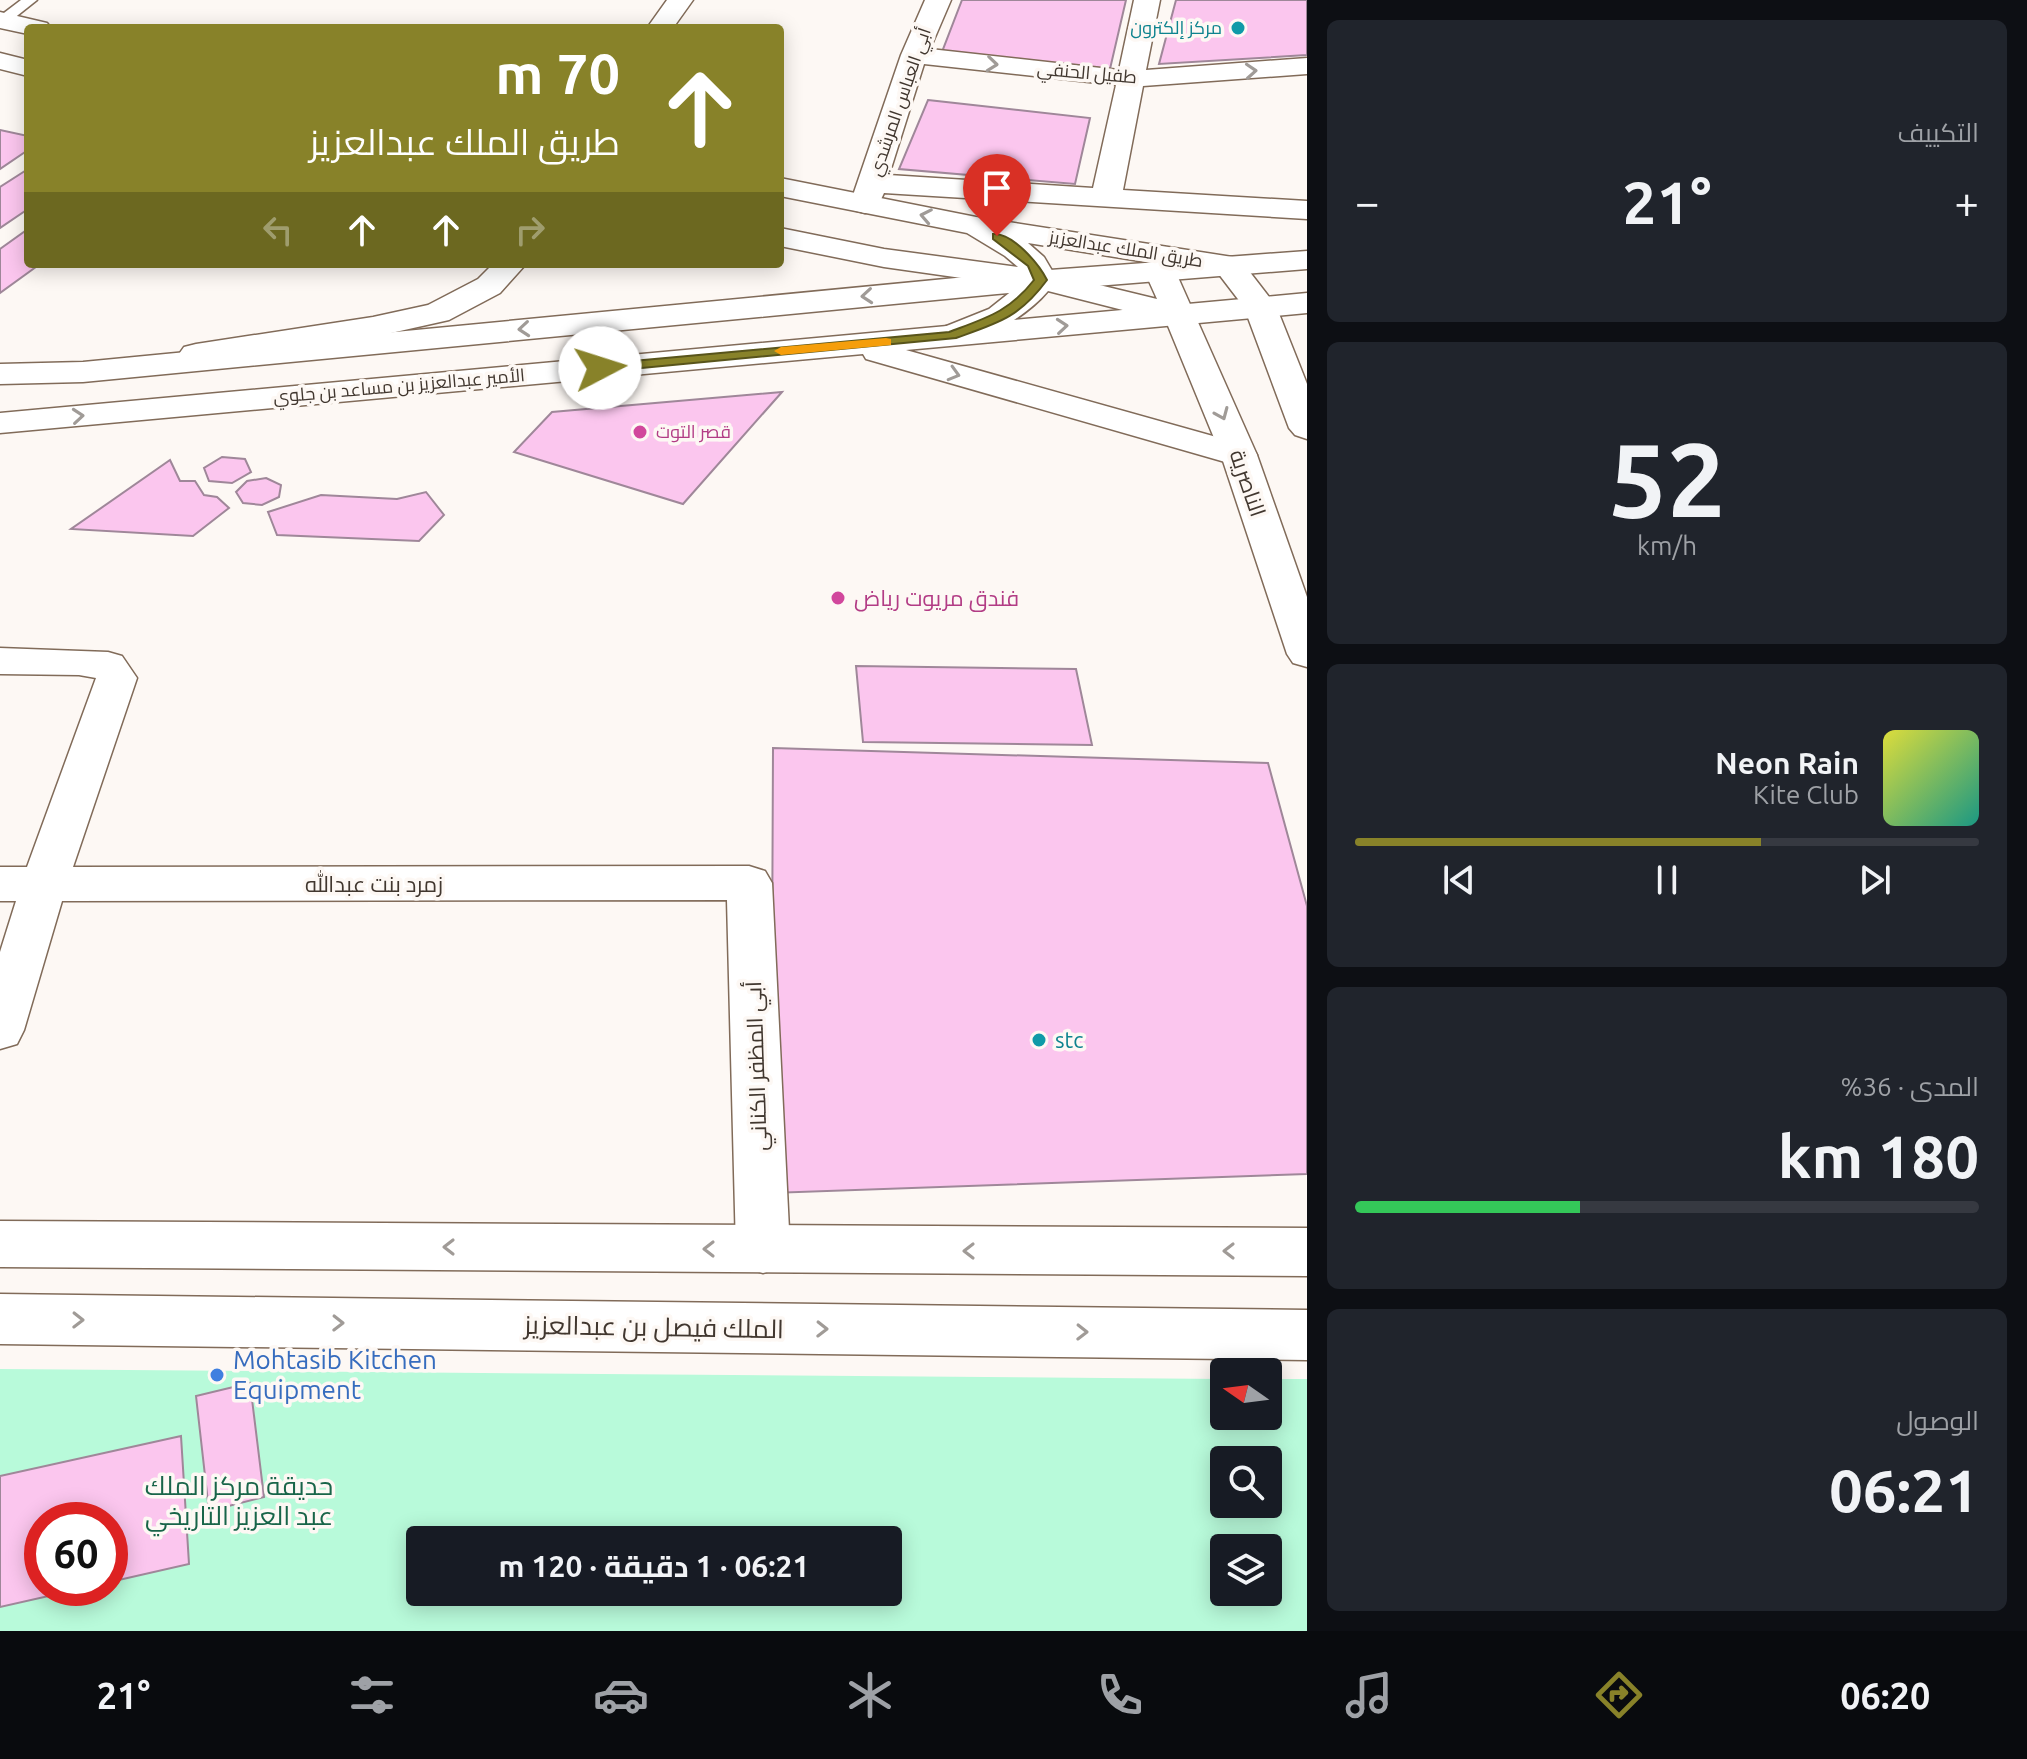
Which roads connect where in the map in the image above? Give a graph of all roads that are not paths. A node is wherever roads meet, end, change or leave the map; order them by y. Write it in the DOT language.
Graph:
graph roads {
  1 [pos="30,0"];
  2 [pos="680,0"];
  3 [pos="938,0"];
  4 [pos="1147,0"];
  5 [pos="2,20"];
  6 [pos="663,24"];
  7 [pos="24,25"];
  8 [pos="914,55"];
  9 [pos="0,61"];
  10 [pos="1307,66"];
  11 [pos="24,67"];
  12 [pos="1130,79"];
  13 [pos="784,187"];
  14 [pos="868,194"];
  15 [pos="1106,198"];
  16 [pos="1307,210"];
  17 [pos="976,226"];
  18 [pos="784,238"];
  19 [pos="1307,260"];
  20 [pos="1228,265"];
  21 [pos="506,268"];
  22 [pos="1160,270"];
  23 [pos="1041,280"];
  24 [pos="1307,303"];
  25 [pos="1260,306"];
  26 [pos="1180,315"];
  27 [pos="951,336"];
  28 [pos="852,345"];
  29 [pos="83,372"];
  30 [pos="0,374"];
  31 [pos="0,423"];
  32 [pos="1307,428"];
  33 [pos="1239,455"];
  34 [pos="1307,654"];
  35 [pos="0,661"];
  36 [pos="749,883"];
  37 [pos="22,884"];
  38 [pos="0,1030"];
  39 [pos="0,1244"];
  40 [pos="763,1250"];
  41 [pos="1307,1252"];
  42 [pos="0,1319"];
  43 [pos="1307,1335"];
  1 -- 5 [label="lane"];
  2 -- 6 [label="main road"];
  3 -- 8 [label="main road, أبي العباس المرشدي"];
  4 -- 12 [label="main road"];
  5 -- 7 [label="main road"];
  8 -- 12 [label="main road, طفيل الحنفي, one-way"];
  8 -- 14 [label="main road, أبي العباس المرشدي"];
  9 -- 11 [label="main road"];
  12 -- 10 [label="main road, طفيل الحنفي, one-way"];
  12 -- 15 [label="main road"];
  13 -- 14 [label="main road, طريق الملك عبدالعزيز"];
  14 -- 15 [label="main road"];
  17 -- 14 [label="main road, طريق الملك عبدالعزيز, one-way"];
  15 -- 16 [label="main road"];
  17 -- 20 [label="main road, طريق الملك عبدالعزيز"];
  17 -- 23 [label="main road, طريق الملك عبدالعزيز"];
  18 -- 23 [label="main road"];
  19 -- 20 [label="main road"];
  20 -- 22 [label="main road"];
  20 -- 25 [label="main road"];
  21 -- 29 [label="main road"];
  22 -- 23 [label="main road"];
  22 -- 26 [label="main road, الناصرية"];
  23 -- 26 [label="main road"];
  23 -- 27 [label="main road"];
  23 -- 29 [label="main road, الأمير عبدالعزيز بن مساعد بن جلوي, one-way"];
  24 -- 25 [label="main road, الأمير عبدالعزيز بن مساعد بن جلوي"];
  25 -- 26 [label="main road, الأمير عبدالعزيز بن مساعد بن جلوي"];
  25 -- 32 [label="main road"];
  27 -- 26 [label="main road, الأمير عبدالعزيز بن مساعد بن جلوي, one-way"];
  26 -- 33 [label="main road, الناصرية, one-way"];
  27 -- 28 [label="main road, الأمير عبدالعزيز بن مساعد بن جلوي"];
  31 -- 28 [label="main road, الأمير عبدالعزيز بن مساعد بن جلوي, one-way"];
  28 -- 33 [label="main road, one-way"];
  29 -- 30 [label="main road, الأمير عبدالعزيز بن مساعد بن جلوي"];
  33 -- 34 [label="main road, الناصرية"];
  35 -- 37 [label="main road"];
  36 -- 37 [label="main road, زمرد بنت عبدالله"];
  36 -- 40 [label="main road, أبي المظفر الكناني"];
  37 -- 38 [label="main road"];
  40 -- 39 [label="main road, one-way"];
  41 -- 40 [label="main road, one-way"];
  42 -- 43 [label="main road, الملك فيصل بن عبدالعزيز, one-way"];
}
